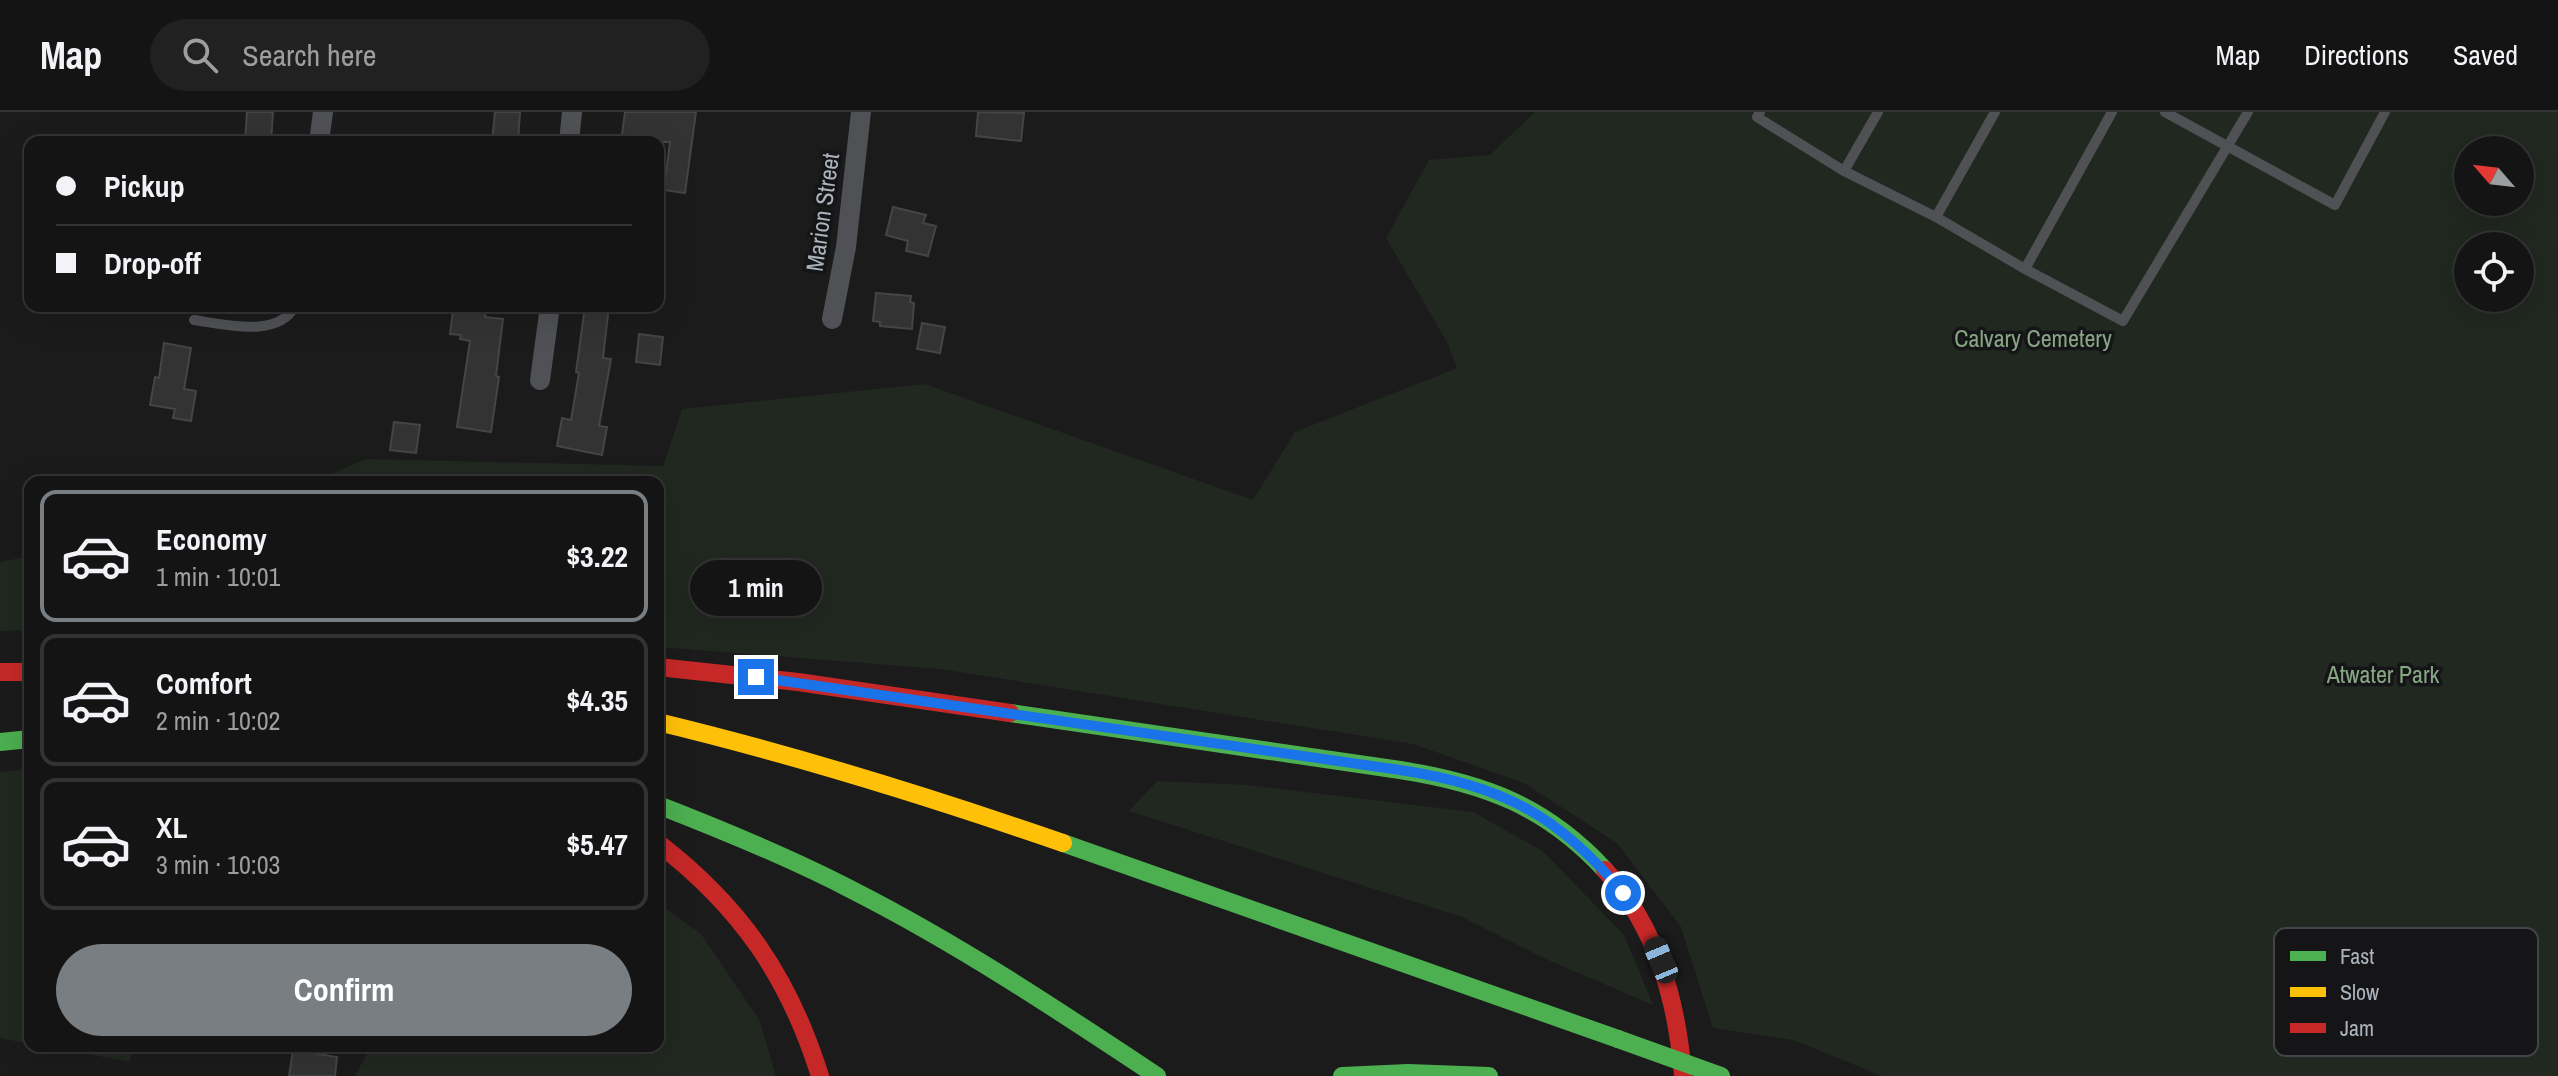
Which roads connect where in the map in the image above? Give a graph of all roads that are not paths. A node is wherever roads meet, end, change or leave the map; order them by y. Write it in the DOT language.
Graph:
graph roads {
  1 [pos="323,112"];
  2 [pos="572,112"];
  3 [pos="861,112"];
  4 [pos="1760,112"];
  5 [pos="1878,112"];
  6 [pos="1995,112"];
  7 [pos="2112,112"];
  8 [pos="2165,112"];
  9 [pos="2248,112"];
  10 [pos="2385,112"];
  11 [pos="320,136"];
  12 [pos="570,136"];
  13 [pos="2228,148"];
  14 [pos="1844,171"];
  15 [pos="1936,217"];
  16 [pos="2025,269"];
  17 [pos="292,312"];
  18 [pos="549,312"];
  19 [pos="832,319"];
  20 [pos="194,320"];
  21 [pos="540,380"];
  22 [pos="664,668"];
  23 [pos="0,672"];
  24 [pos="24,672"];
  25 [pos="664,723"];
  26 [pos="24,740"];
  27 [pos="0,742"];
  28 [pos="664,807"];
  29 [pos="664,848"];
  30 [pos="820,1076"];
  31 [pos="1157,1076"];
  32 [pos="1342,1076"];
  33 [pos="1489,1076"];
  34 [pos="1683,1076"];
  35 [pos="1721,1076"];
  1 -- 11 [label="street"];
  2 -- 12 [label="street"];
  3 -- 19 [label="street, Marion Street"];
  4 -- 14 [label="lane"];
  5 -- 14 [label="lane"];
  6 -- 15 [label="lane"];
  7 -- 16 [label="lane"];
  8 -- 13 [label="lane"];
  9 -- 13 [label="lane"];
  10 -- 13 [label="lane"];
  13 -- 16 [label="lane"];
  14 -- 15 [label="lane"];
  15 -- 16 [label="lane"];
  17 -- 20 [label="lane"];
  18 -- 21 [label="street"];
  22 -- 34 [label="highway"];
  23 -- 24 [label="highway"];
  25 -- 35 [label="highway, bridge"];
  26 -- 27 [label="highway"];
  28 -- 31 [label="highway"];
  29 -- 30 [label="highway"];
  32 -- 33 [label="highway"];
}
